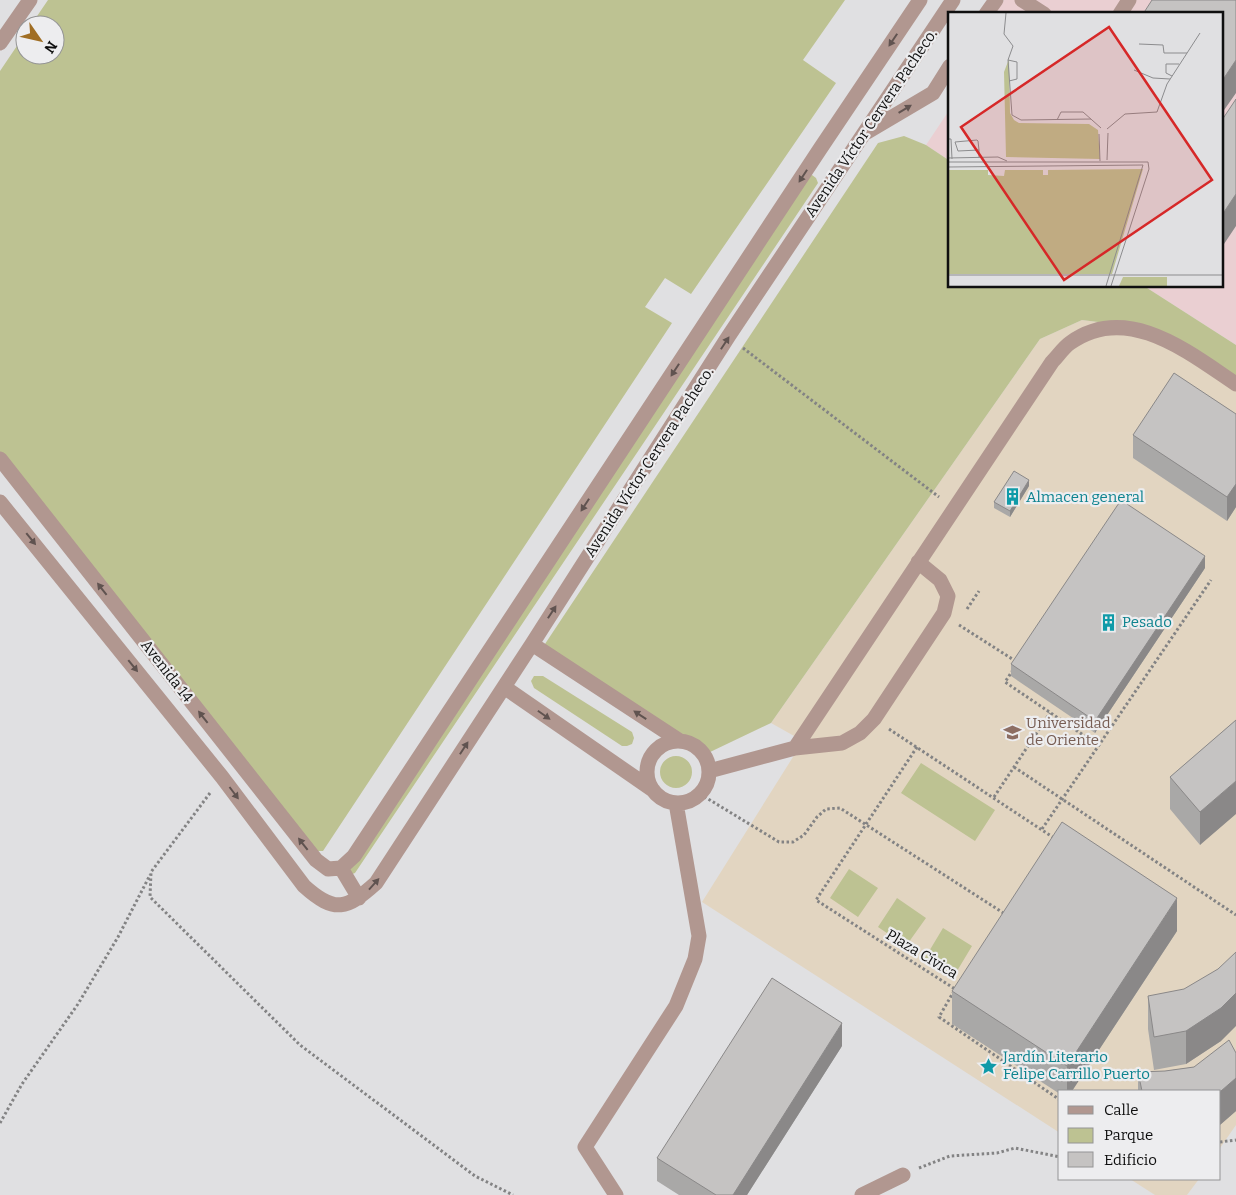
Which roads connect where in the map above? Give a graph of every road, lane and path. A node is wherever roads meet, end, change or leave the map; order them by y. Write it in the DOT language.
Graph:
graph roads {
  1 [pos="30,0"];
  2 [pos="920,0"];
  3 [pos="953,0"];
  4 [pos="996,0"];
  5 [pos="1022,0"];
  6 [pos="1129,0"];
  7 [pos="1045,9"];
  8 [pos="987,12"];
  9 [pos="1121,12"];
  10 [pos="0,43"];
  11 [pos="948,69"];
  12 [pos="863,134"];
  13 [pos="820,149"];
  14 [pos="842,165"];
  15 [pos="728,337"];
  16 [pos="1236,384"];
  17 [pos="0,459"];
  18 [pos="0,502"];
  19 [pos="954,508"];
  20 [pos="918,562"];
  21 [pos="1211,580"];
  22 [pos="957,623"];
  23 [pos="532,644"];
  24 [pos="1021,657"];
  25 [pos="1017,662"];
  26 [pos="504,687"];
  27 [pos="1050,712"];
  28 [pos="874,719"];
  29 [pos="680,741"];
  30 [pos="1098,745"];
  31 [pos="917,747"];
  32 [pos="795,748"];
  33 [pos="1014,766"];
  34 [pos="709,771"];
  35 [pos="222,777"];
  36 [pos="653,790"];
  37 [pos="700,794"];
  38 [pos="994,797"];
  39 [pos="1062,798"];
  40 [pos="676,803"];
  41 [pos="867,824"];
  42 [pos="1042,829"];
  43 [pos="1050,845"];
  44 [pos="341,868"];
  45 [pos="151,872"];
  46 [pos="359,898"];
  47 [pos="333,904"];
  48 [pos="1010,906"];
  49 [pos="1005,914"];
  50 [pos="1236,915"];
  51 [pos="1000,921"];
  52 [pos="959,982"];
  53 [pos="954,990"];
  54 [pos="1058,1099"];
  55 [pos="0,1123"];
  56 [pos="1236,1140"];
  57 [pos="1221,1142"];
  58 [pos="1058,1157"];
  59 [pos="903,1174"];
  60 [pos="513,1195"];
  61 [pos="616,1195"];
  62 [pos="862,1195"];
  1 -- 10 [label="street"];
  2 -- 13 [label="street, Avenida Víctor Cervera Pacheco., one-way"];
  3 -- 12 [label="street, Avenida Víctor Cervera Pacheco."];
  4 -- 8 [label="street"];
  5 -- 7 [label="street"];
  6 -- 9 [label="street"];
  12 -- 11 [label="street, one-way"];
  12 -- 14 [label="street, Avenida Víctor Cervera Pacheco."];
  13 -- 14 [label="street"];
  13 -- 44 [label="street, Avenida Víctor Cervera Pacheco., one-way"];
  14 -- 15 [label="street, Avenida Víctor Cervera Pacheco."];
  15 -- 19 [label="path"];
  23 -- 15 [label="street, Avenida Víctor Cervera Pacheco., one-way"];
  16 -- 19 [label="street"];
  44 -- 17 [label="street, Avenida 14, one-way"];
  18 -- 35 [label="street, Avenida 14, one-way"];
  19 -- 20 [label="street"];
  20 -- 28 [label="street"];
  20 -- 32 [label="street"];
  21 -- 30 [label="path"];
  22 -- 25 [label="path"];
  23 -- 26 [label="street, Avenida Víctor Cervera Pacheco."];
  29 -- 23 [label="street, one-way"];
  24 -- 25 [label="path"];
  25 -- 27 [label="path"];
  26 -- 36 [label="street, one-way"];
  46 -- 26 [label="street, Avenida Víctor Cervera Pacheco., one-way"];
  27 -- 30 [label="path"];
  27 -- 33 [label="path"];
  28 -- 31 [label="path"];
  28 -- 32 [label="street"];
  29 -- 34 [label="street"];
  29 -- 36 [label="street"];
  30 -- 39 [label="path"];
  31 -- 38 [label="path"];
  31 -- 41 [label="path, Plaza Cívica"];
  32 -- 34 [label="street"];
  33 -- 38 [label="path"];
  33 -- 39 [label="path"];
  34 -- 37 [label="street"];
  35 -- 45 [label="path"];
  35 -- 47 [label="street, Avenida 14, one-way"];
  36 -- 40 [label="street"];
  37 -- 40 [label="street"];
  37 -- 41 [label="path"];
  38 -- 42 [label="path"];
  39 -- 42 [label="path"];
  39 -- 50 [label="path"];
  40 -- 61 [label="street"];
  41 -- 49 [label="path"];
  41 -- 53 [label="path, Plaza Cívica"];
  42 -- 43 [label="path"];
  44 -- 46 [label="street"];
  45 -- 55 [label="path"];
  45 -- 60 [label="path"];
  46 -- 47 [label="street, Avenida Víctor Cervera Pacheco."];
  48 -- 49 [label="path"];
  49 -- 51 [label="path"];
  52 -- 53 [label="path, Plaza Cívica"];
  53 -- 54 [label="path"];
  56 -- 57 [label="path"];
  58 -- 59 [label="path"];
  59 -- 62 [label="street"];
}
